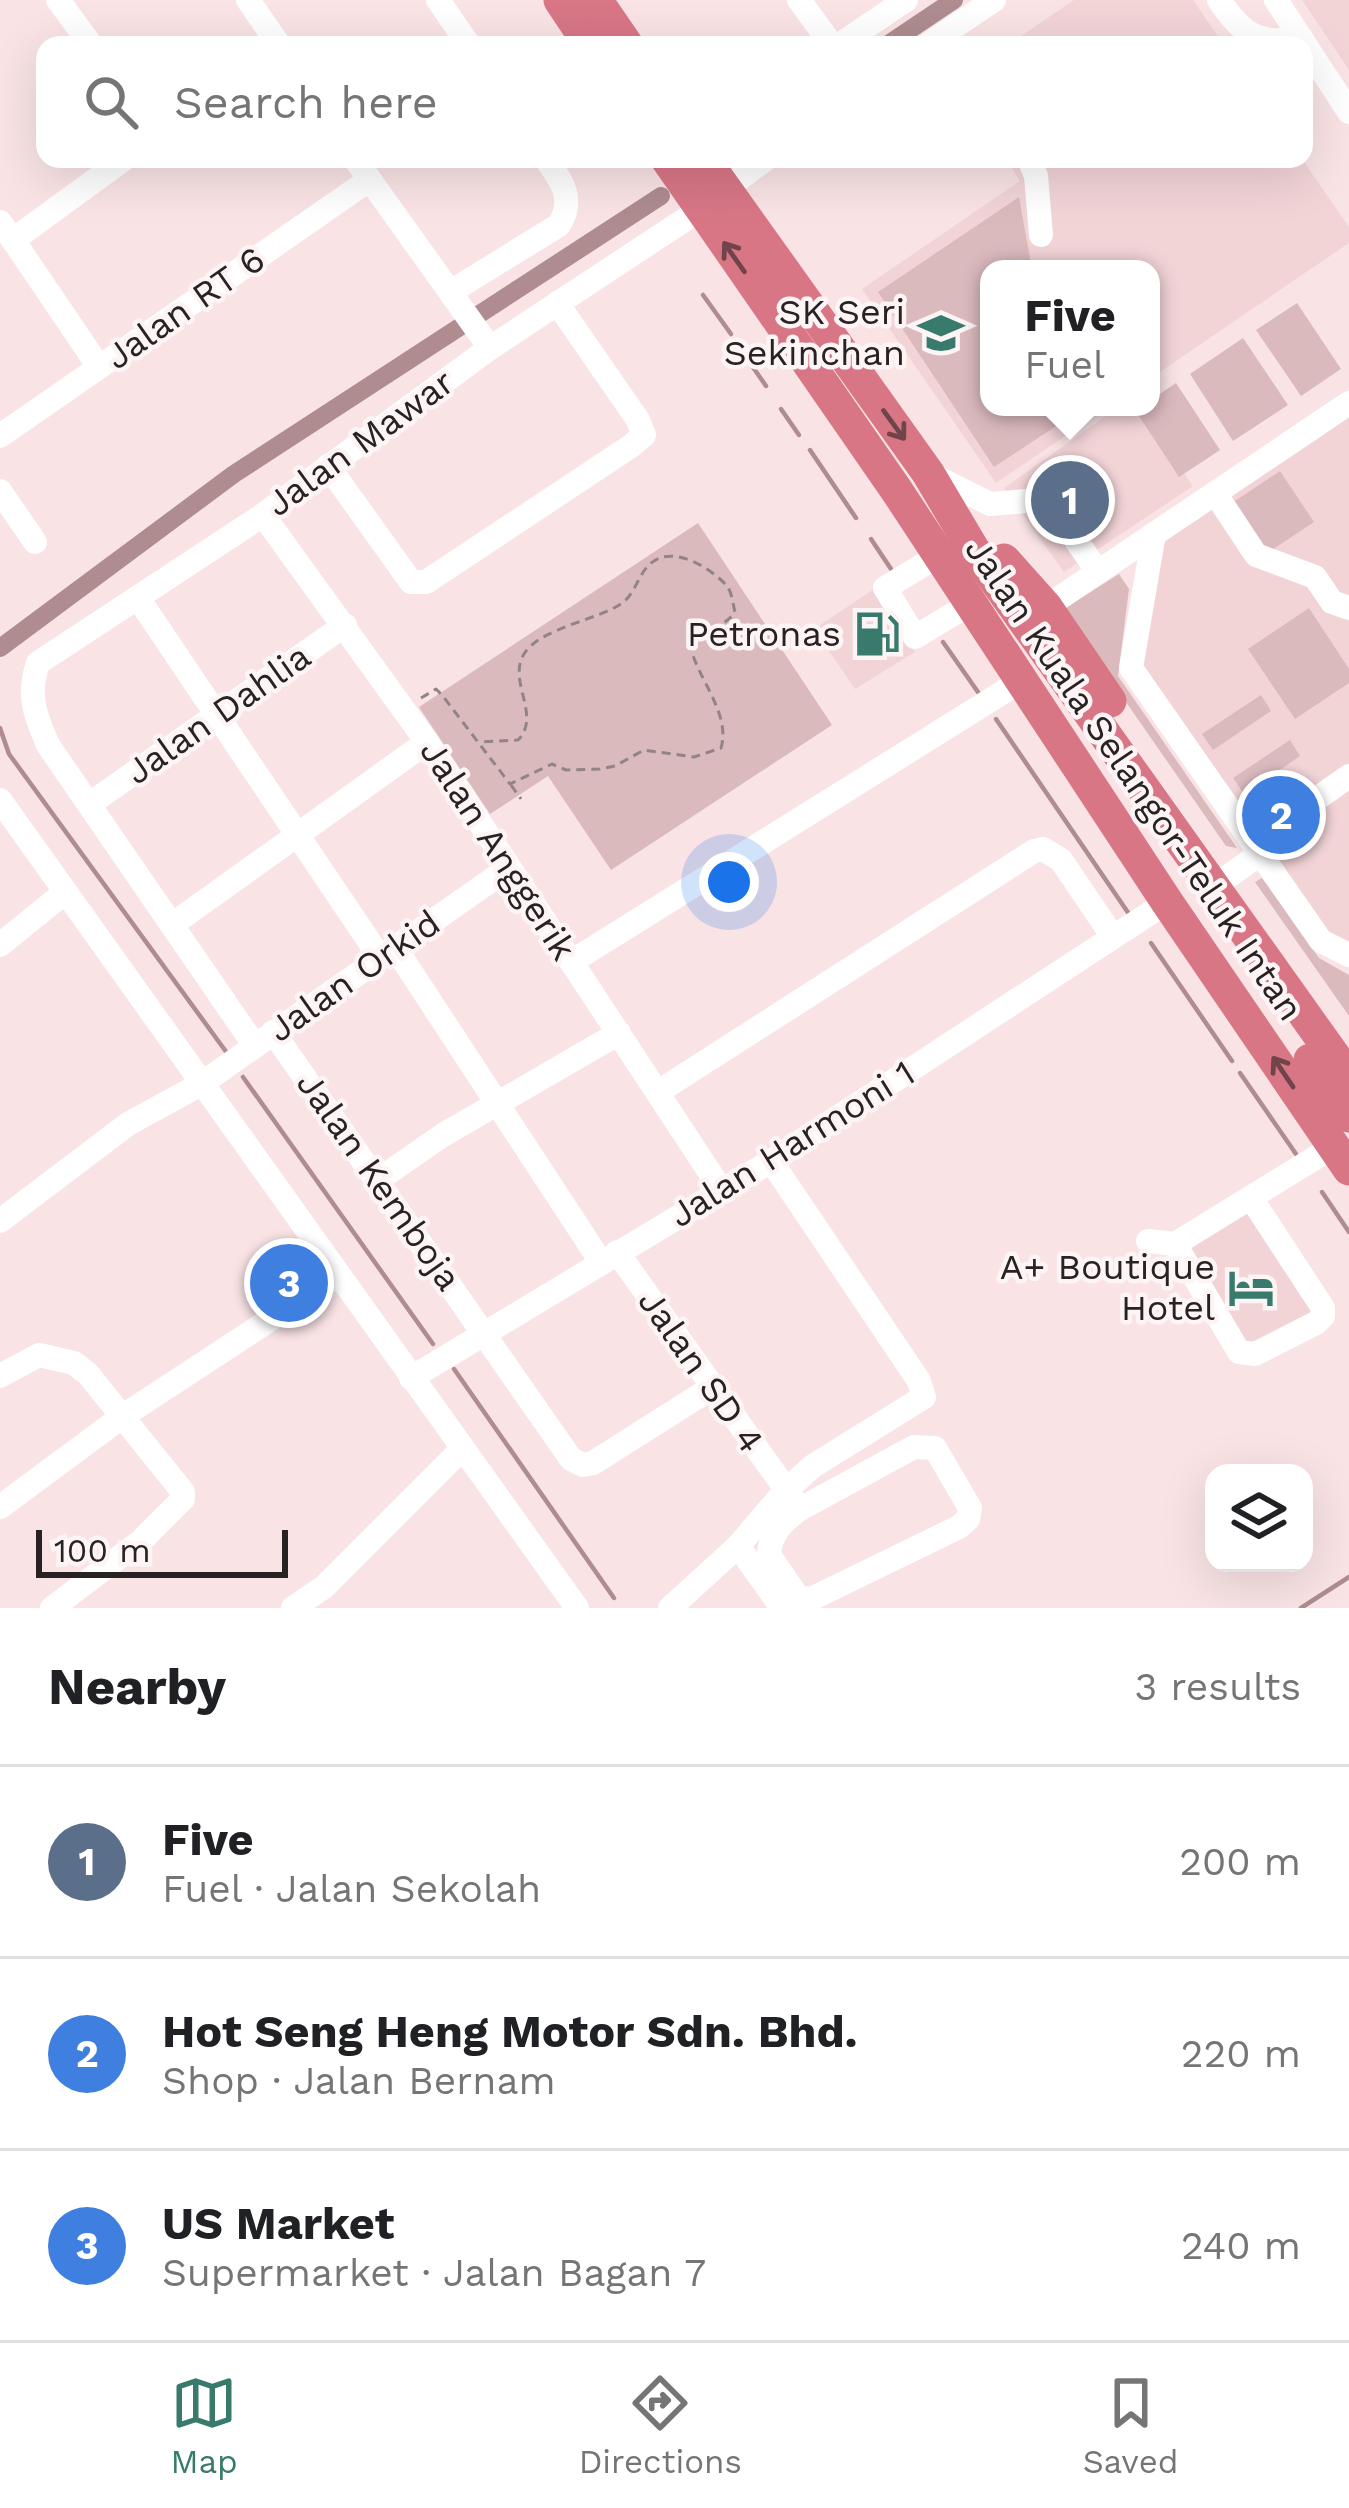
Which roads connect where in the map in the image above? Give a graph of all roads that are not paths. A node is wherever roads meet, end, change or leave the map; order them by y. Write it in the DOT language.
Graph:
graph roads {
  1 [pos="58,0"];
  2 [pos="248,0"];
  3 [pos="439,0"];
  4 [pos="560,0"];
  5 [pos="596,0"];
  6 [pos="800,0"];
  7 [pos="905,0"];
  8 [pos="994,0"];
  9 [pos="1219,0"];
  10 [pos="1276,0"];
  11 [pos="84,36"];
  12 [pos="273,36"];
  13 [pos="463,36"];
  14 [pos="584,36"];
  15 [pos="621,36"];
  16 [pos="829,36"];
  17 [pos="850,36"];
  18 [pos="949,36"];
  19 [pos="1254,36"];
  20 [pos="1300,36"];
  21 [pos="1313,56"];
  22 [pos="1349,112"];
  23 [pos="109,168"];
  24 [pos="552,168"];
  25 [pos="677,168"];
  26 [pos="706,168"];
  27 [pos="754,168"];
  28 [pos="1033,168"];
  29 [pos="362,169"];
  30 [pos="713,199"];
  31 [pos="6,231"];
  32 [pos="1041,235"];
  33 [pos="454,295"];
  34 [pos="557,303"];
  35 [pos="484,339"];
  36 [pos="98,368"];
  37 [pos="1349,403"];
  38 [pos="0,436"];
  39 [pos="328,466"];
  40 [pos="928,473"];
  41 [pos="0,491"];
  42 [pos="897,491"];
  43 [pos="1215,493"];
  44 [pos="262,515"];
  45 [pos="1154,534"];
  46 [pos="34,542"];
  47 [pos="938,556"];
  48 [pos="1097,572"];
  49 [pos="138,598"];
  50 [pos="970,604"];
  51 [pos="1046,607"];
  52 [pos="1349,608"];
  53 [pos="344,625"];
  54 [pos="1044,681"];
  55 [pos="30,685"];
  56 [pos="214,716"];
  57 [pos="427,742"];
  58 [pos="1345,788"];
  59 [pos="0,800"];
  60 [pos="91,803"];
  61 [pos="296,836"];
  62 [pos="1257,848"];
  63 [pos="508,869"];
  64 [pos="1229,876"];
  65 [pos="64,893"];
  66 [pos="1167,902"];
  67 [pos="173,924"];
  68 [pos="1113,937"];
  69 [pos="0,945"];
  70 [pos="387,951"];
  71 [pos="1349,955"];
  72 [pos="572,962"];
  73 [pos="619,1033"];
  74 [pos="1349,1036"];
  75 [pos="264,1039"];
  76 [pos="1349,1077"];
  77 [pos="201,1084"];
  78 [pos="658,1092"];
  79 [pos="496,1102"];
  80 [pos="1349,1116"];
  81 [pos="1341,1158"];
  82 [pos="771,1161"];
  83 [pos="378,1180"];
  84 [pos="722,1191"];
  85 [pos="1251,1198"];
  86 [pos="0,1221"];
  87 [pos="1148,1241"];
  88 [pos="1175,1244"];
  89 [pos="609,1257"];
  90 [pos="338,1275"];
  91 [pos="486,1331"];
  92 [pos="0,1376"];
  93 [pos="411,1378"];
  94 [pos="712,1387"];
  95 [pos="123,1416"];
  96 [pos="461,1450"];
  97 [pos="793,1500"];
  98 [pos="0,1507"];
  99 [pos="738,1546"];
  100 [pos="672,1607"];
  101 [pos="52,1608"];
  102 [pos="293,1608"];
  103 [pos="577,1608"];
  104 [pos="782,1608"];
  1 -- 11 [label="street"];
  2 -- 12 [label="street"];
  3 -- 13 [label="street"];
  4 -- 14 [label="highway"];
  5 -- 15 [label="highway"];
  6 -- 16 [label="street"];
  7 -- 17 [label="street"];
  8 -- 18 [label="street"];
  9 -- 19 [label="street"];
  10 -- 20 [label="street"];
  21 -- 22 [label="street"];
  23 -- 31 [label="street"];
  24 -- 33 [label="street"];
  25 -- 30 [label="highway, Jalan Kuala Selangor-Teluk Intan"];
  26 -- 30 [label="highway, Jalan Kuala Selangor-Teluk Intan"];
  27 -- 30 [label="street, Jalan Mawar"];
  28 -- 32 [label="street"];
  29 -- 33 [label="street"];
  29 -- 36 [label="street, Jalan RT 6"];
  30 -- 34 [label="street, Jalan Mawar"];
  30 -- 40 [label="highway, Jalan Kuala Selangor-Teluk Intan, one-way"];
  42 -- 30 [label="highway, Jalan Kuala Selangor-Teluk Intan, one-way"];
  31 -- 36 [label="street"];
  33 -- 35 [label="street"];
  34 -- 35 [label="street, Jalan Mawar"];
  34 -- 39 [label="street"];
  35 -- 39 [label="street, Jalan Mawar"];
  36 -- 38 [label="street, Jalan RT 6"];
  37 -- 43 [label="street"];
  39 -- 44 [label="street, Jalan Mawar"];
  40 -- 48 [label="street"];
  40 -- 51 [label="highway, Jalan Kuala Selangor-Teluk Intan"];
  40 -- 54 [label="highway, Jalan Kuala Selangor-Teluk Intan"];
  41 -- 46 [label="street"];
  42 -- 47 [label="highway, Jalan Kuala Selangor-Teluk Intan"];
  42 -- 54 [label="highway, Jalan Kuala Selangor-Teluk Intan"];
  43 -- 45 [label="street"];
  43 -- 52 [label="street"];
  44 -- 49 [label="street, Jalan Mawar"];
  44 -- 53 [label="street, Jalan Anggerik"];
  45 -- 48 [label="street"];
  45 -- 62 [label="street"];
  47 -- 50 [label="highway, Jalan Kuala Selangor-Teluk Intan"];
  47 -- 50 [label="street"];
  48 -- 51 [label="street"];
  49 -- 55 [label="street, Jalan Mawar"];
  49 -- 56 [label="street, Jalan SD 4"];
  50 -- 54 [label="highway, Jalan Kuala Selangor-Teluk Intan"];
  51 -- 64 [label="highway, Jalan Kuala Selangor-Teluk Intan"];
  53 -- 56 [label="street, Jalan Dahlia"];
  53 -- 57 [label="street, Jalan Anggerik"];
  54 -- 66 [label="highway, Jalan Kuala Selangor-Teluk Intan"];
  54 -- 72 [label="street"];
  54 -- 76 [label="highway, Jalan Kuala Selangor-Teluk Intan"];
  54 -- 80 [label="highway, Jalan Kuala Selangor-Teluk Intan"];
  55 -- 60 [label="street, Jalan Kemboja"];
  56 -- 60 [label="street, Jalan Dahlia"];
  56 -- 61 [label="street, Jalan SD 4"];
  57 -- 61 [label="street"];
  57 -- 63 [label="street, Jalan Anggerik"];
  58 -- 62 [label="street"];
  59 -- 65 [label="street"];
  60 -- 67 [label="street, Jalan Kemboja"];
  61 -- 67 [label="street"];
  61 -- 70 [label="street, Jalan SD 4"];
  62 -- 64 [label="street"];
  62 -- 71 [label="street"];
  63 -- 70 [label="street, Jalan Orkid"];
  63 -- 72 [label="street, Jalan Anggerik"];
  64 -- 74 [label="highway, Jalan Kuala Selangor-Teluk Intan"];
  65 -- 69 [label="street"];
  65 -- 77 [label="street"];
  66 -- 68 [label="street, Jalan Harmoni 1"];
  81 -- 66 [label="highway, Jalan Kuala Selangor-Teluk Intan, one-way"];
  67 -- 75 [label="street, Jalan Kemboja"];
  68 -- 78 [label="street"];
  68 -- 82 [label="street, Jalan Harmoni 1"];
  70 -- 75 [label="street, Jalan Orkid"];
  70 -- 79 [label="street, Jalan SD 4"];
  72 -- 73 [label="street, Jalan Anggerik"];
  73 -- 78 [label="street, Jalan Anggerik"];
  73 -- 79 [label="street"];
  75 -- 77 [label="street, Jalan Orkid"];
  75 -- 83 [label="street, Jalan Kemboja"];
  77 -- 86 [label="street, Jalan Orkid"];
  77 -- 90 [label="street"];
  78 -- 84 [label="street, Jalan Anggerik"];
  79 -- 83 [label="street"];
  79 -- 89 [label="street, Jalan SD 4"];
  81 -- 85 [label="street"];
  82 -- 84 [label="street, Jalan Harmoni 1"];
  82 -- 97 [label="street"];
  83 -- 91 [label="street, Jalan Kemboja"];
  84 -- 89 [label="street, Jalan Harmoni 1"];
  85 -- 88 [label="street"];
  85 -- 88 [label="street"];
  87 -- 88 [label="street"];
  89 -- 91 [label="street, Jalan Harmoni 1"];
  89 -- 94 [label="street, Jalan SD 4"];
  90 -- 93 [label="street"];
  90 -- 95 [label="street"];
  91 -- 93 [label="street, Jalan Harmoni 1"];
  91 -- 94 [label="street, Jalan Kemboja"];
  92 -- 95 [label="street"];
  93 -- 96 [label="street"];
  94 -- 97 [label="street, Jalan SD 4"];
  95 -- 98 [label="street"];
  95 -- 101 [label="street"];
  96 -- 102 [label="street"];
  96 -- 103 [label="street"];
  97 -- 97 [label="street"];
  97 -- 99 [label="street"];
  99 -- 100 [label="street"];
  99 -- 104 [label="street"];
}
